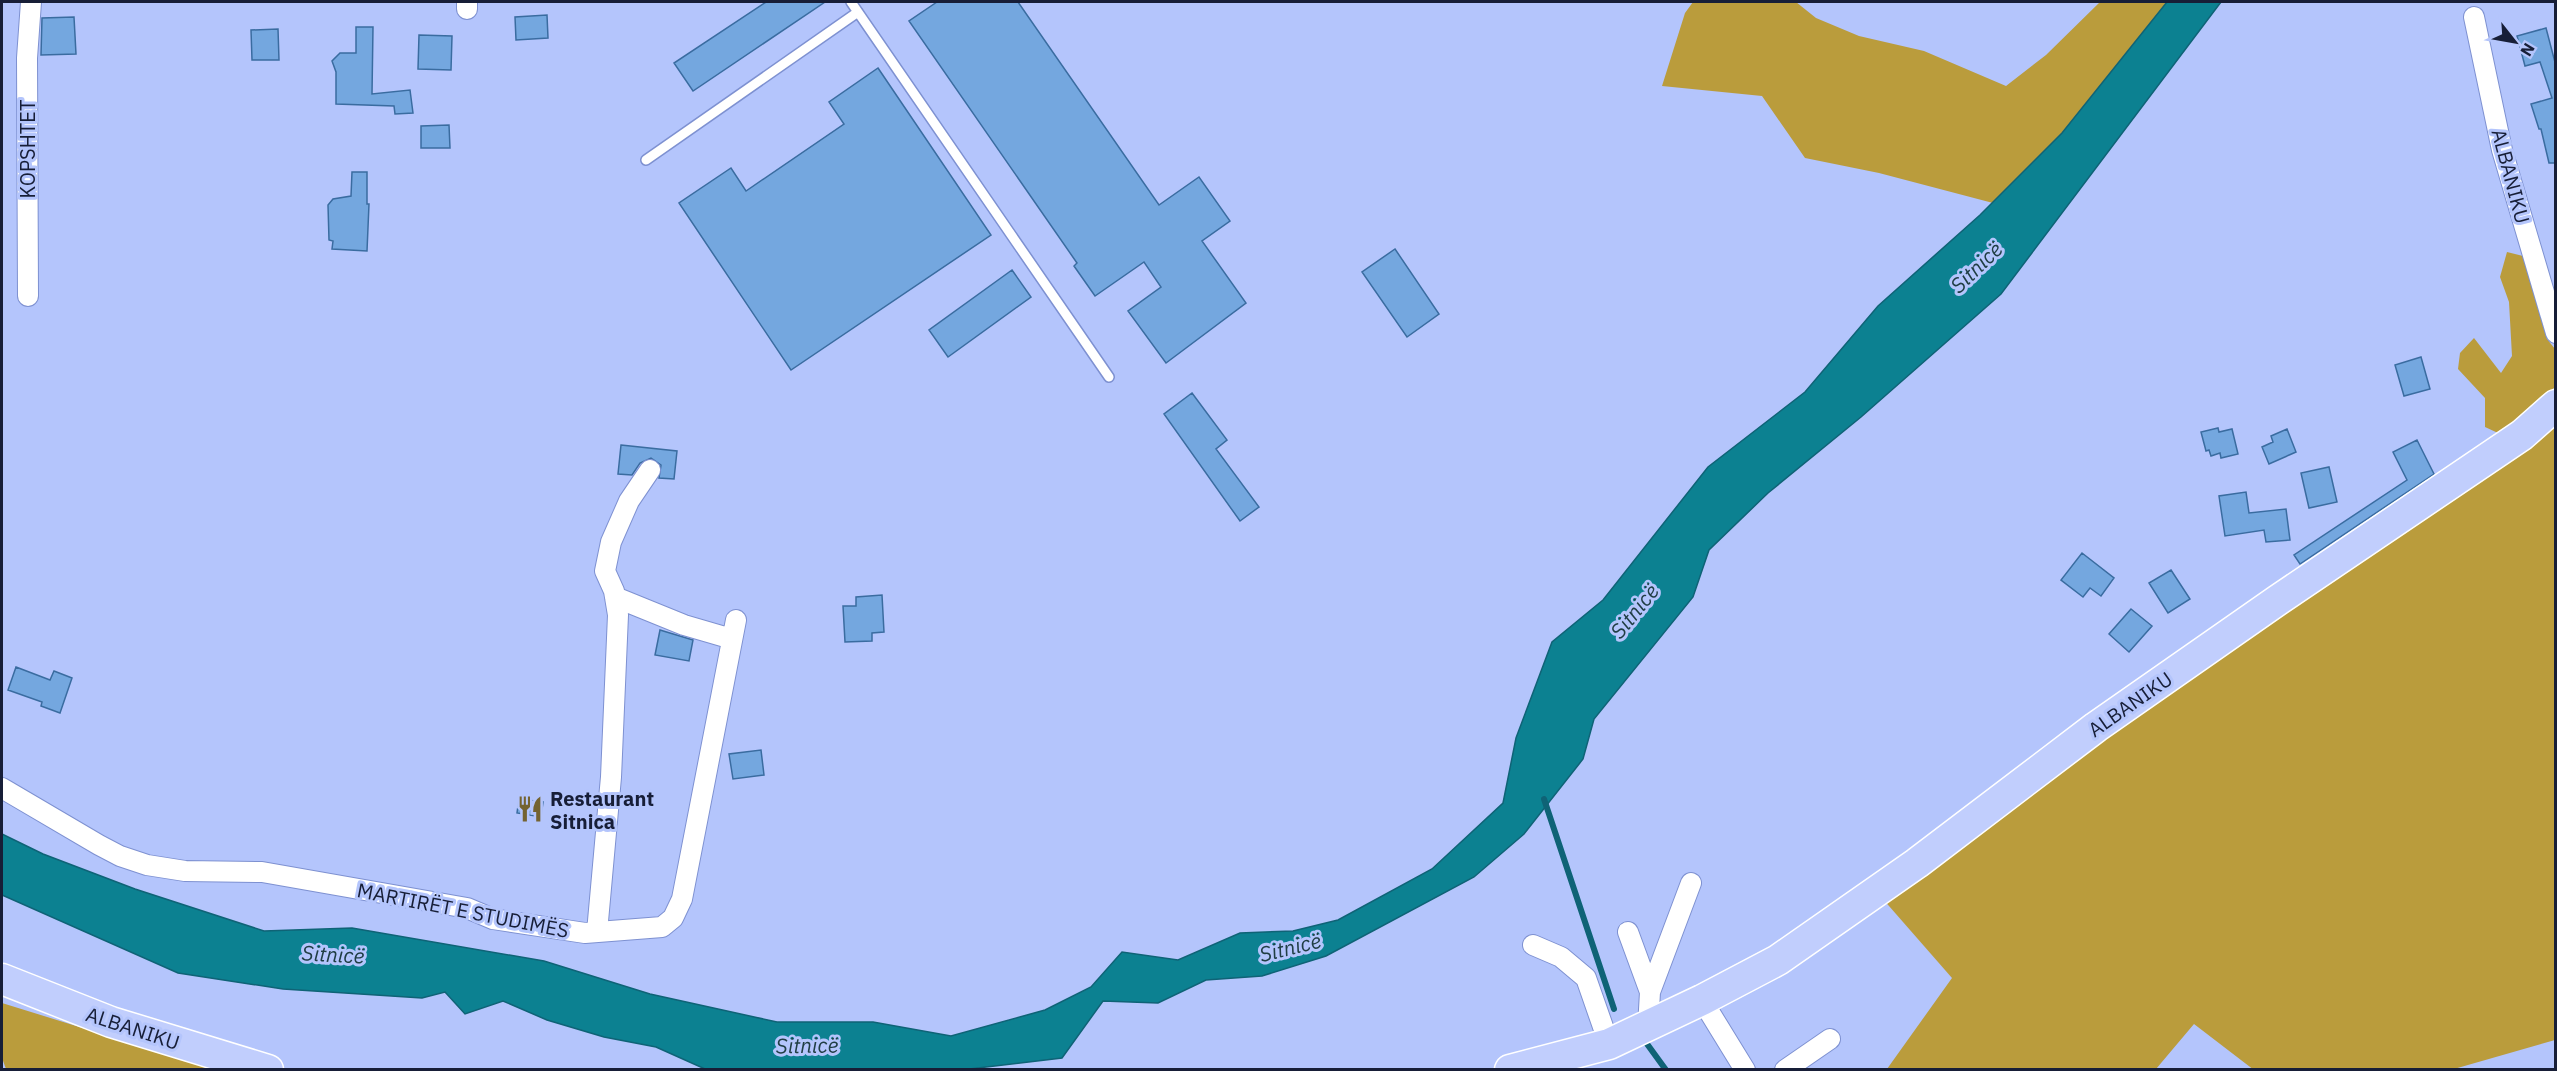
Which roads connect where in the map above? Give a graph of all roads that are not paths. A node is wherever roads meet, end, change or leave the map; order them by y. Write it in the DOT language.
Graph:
graph roads {
  1 [pos="31,2"];
  2 [pos="851,2"];
  3 [pos="858,12"];
  4 [pos="2474,17"];
  5 [pos="646,160"];
  6 [pos="28,296"];
  7 [pos="2556,333"];
  8 [pos="1109,377"];
  9 [pos="2556,405"];
  10 [pos="650,470"];
  11 [pos="615,597"];
  12 [pos="736,620"];
  13 [pos="732,639"];
  14 [pos="2,788"];
  15 [pos="1691,883"];
  16 [pos="597,932"];
  17 [pos="1628,932"];
  18 [pos="1533,945"];
  19 [pos="2,978"];
  20 [pos="1650,992"];
  21 [pos="1702,1000"];
  22 [pos="1648,1027"];
  23 [pos="1830,1039"];
  24 [pos="1609,1044"];
  25 [pos="268,1070"];
  26 [pos="1510,1070"];
  27 [pos="1745,1070"];
  28 [pos="1785,1070"];
  1 -- 6 [label="street, KOPSHTET"];
  2 -- 3 [label="lane"];
  3 -- 5 [label="lane"];
  3 -- 8 [label="lane"];
  4 -- 7 [label="street, ALBANIKU"];
  9 -- 21 [label="main road, ALBANIKU"];
  10 -- 11 [label="street"];
  11 -- 13 [label="street"];
  11 -- 16 [label="street"];
  12 -- 13 [label="street, MARTIRËT E STUDIMËS"];
  13 -- 16 [label="street, MARTIRËT E STUDIMËS"];
  14 -- 16 [label="street, MARTIRËT E STUDIMËS"];
  15 -- 20 [label="street"];
  17 -- 20 [label="street"];
  18 -- 24 [label="street"];
  19 -- 25 [label="main road, ALBANIKU"];
  20 -- 22 [label="street"];
  21 -- 22 [label="main road, ALBANIKU"];
  21 -- 27 [label="street"];
  22 -- 24 [label="main road, ALBANIKU"];
  23 -- 28 [label="street"];
  24 -- 26 [label="main road, ALBANIKU"];
}
